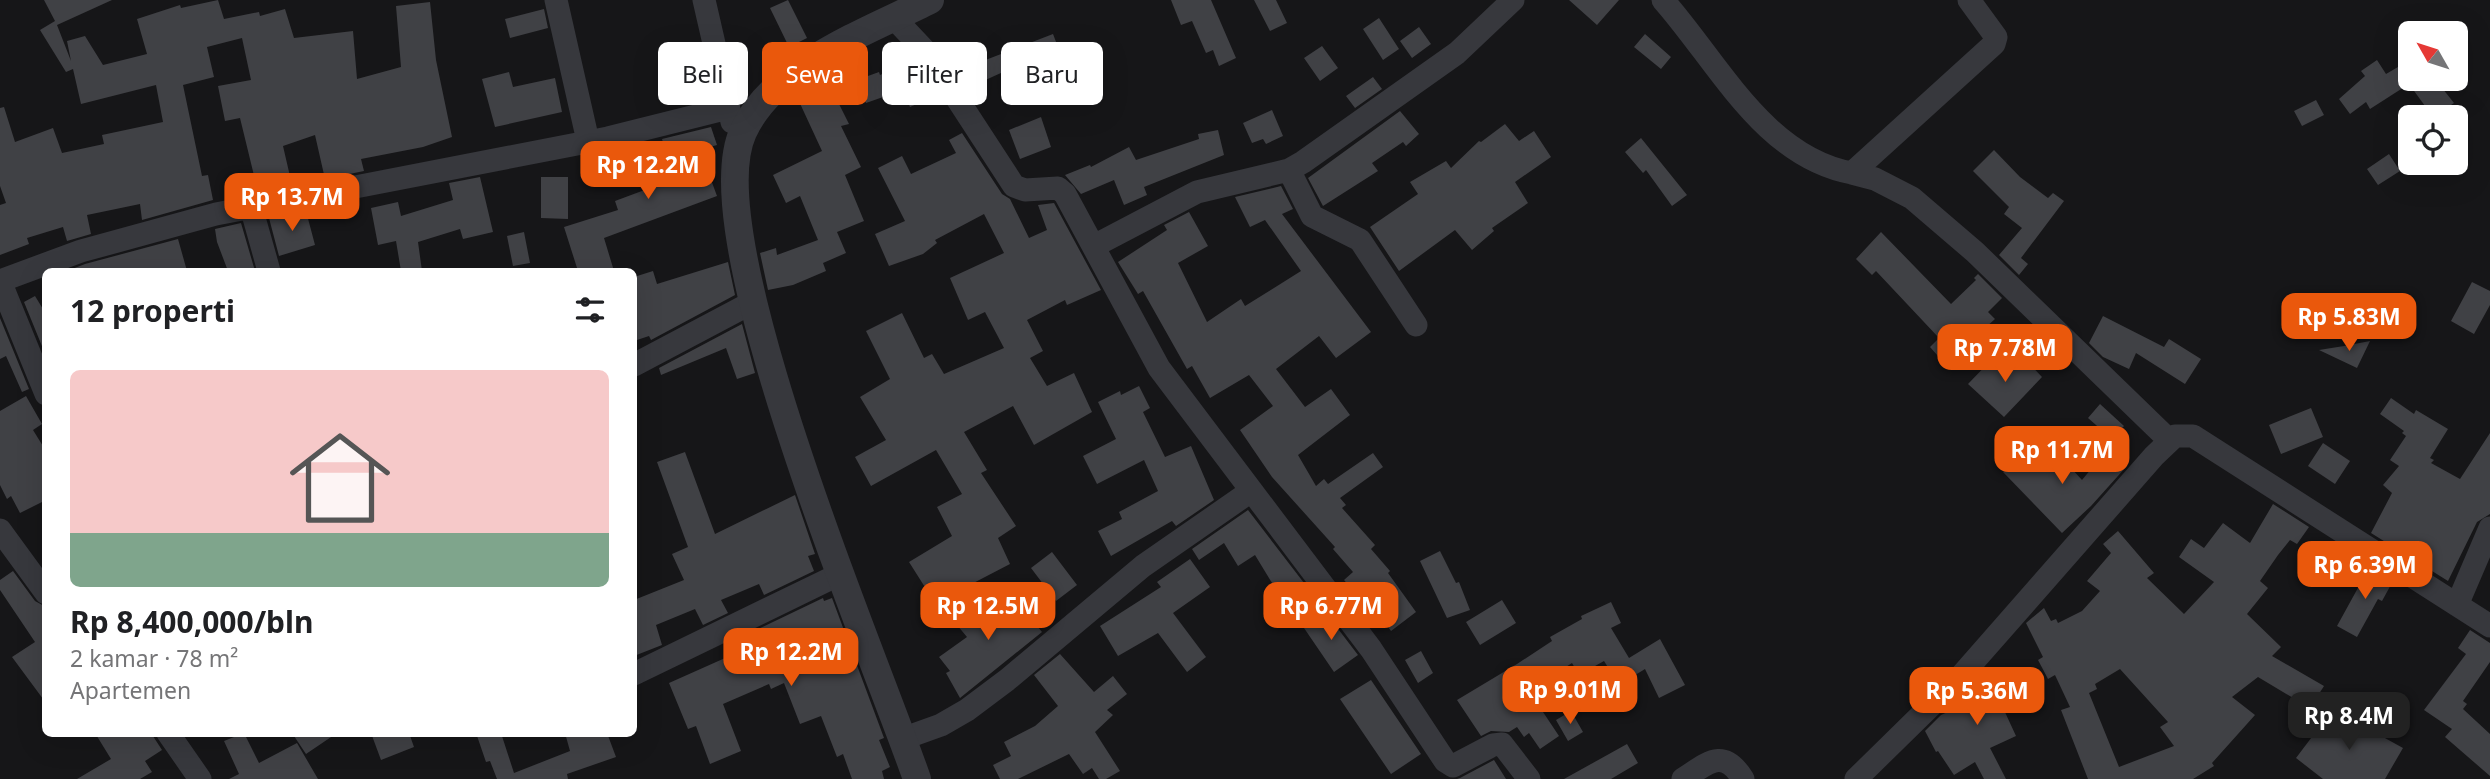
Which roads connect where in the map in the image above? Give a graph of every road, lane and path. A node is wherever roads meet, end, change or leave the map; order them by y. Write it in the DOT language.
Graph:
graph roads {
  1 [pos="556,0"];
  2 [pos="704,0"];
  3 [pos="930,0"];
  4 [pos="1513,0"];
  5 [pos="1663,0"];
  6 [pos="1969,0"];
  7 [pos="898,11"];
  8 [pos="728,107"];
  9 [pos="588,141"];
  10 [pos="738,145"];
  11 [pos="1289,170"];
  12 [pos="1852,173"];
  13 [pos="251,207"];
  14 [pos="1094,246"];
  15 [pos="268,268"];
  16 [pos="753,302"];
  17 [pos="1416,325"];
  18 [pos="637,363"];
  19 [pos="42,384"];
  20 [pos="2169,440"];
  21 [pos="1251,491"];
  22 [pos="2490,528"];
  23 [pos="0,530"];
  24 [pos="842,573"];
  25 [pos="42,588"];
  26 [pos="2457,605"];
  27 [pos="2490,626"];
  28 [pos="637,673"];
  29 [pos="171,737"];
  30 [pos="902,739"];
  31 [pos="200,779"];
  32 [pos="917,779"];
  33 [pos="1529,779"];
  34 [pos="1683,779"];
  35 [pos="1743,779"];
  36 [pos="1856,779"];
  1 -- 9 [label="street"];
  2 -- 8 [label="street"];
  3 -- 7 [label="street"];
  4 -- 11 [label="street"];
  5 -- 12 [label="street"];
  6 -- 12 [label="street"];
  7 -- 10 [label="street"];
  7 -- 14 [label="street"];
  8 -- 9 [label="street"];
  8 -- 10 [label="street"];
  9 -- 13 [label="street"];
  10 -- 16 [label="street"];
  11 -- 14 [label="street"];
  11 -- 17 [label="street"];
  12 -- 20 [label="street"];
  13 -- 15 [label="street"];
  13 -- 19 [label="street"];
  14 -- 21 [label="street"];
  16 -- 18 [label="street"];
  16 -- 24 [label="street"];
  20 -- 26 [label="street"];
  20 -- 36 [label="street"];
  21 -- 30 [label="street"];
  21 -- 33 [label="street"];
  22 -- 26 [label="street"];
  23 -- 25 [label="street"];
  24 -- 28 [label="street"];
  24 -- 30 [label="street"];
  26 -- 27 [label="street"];
  29 -- 31 [label="street"];
  30 -- 32 [label="street"];
  34 -- 35 [label="street"];
}
